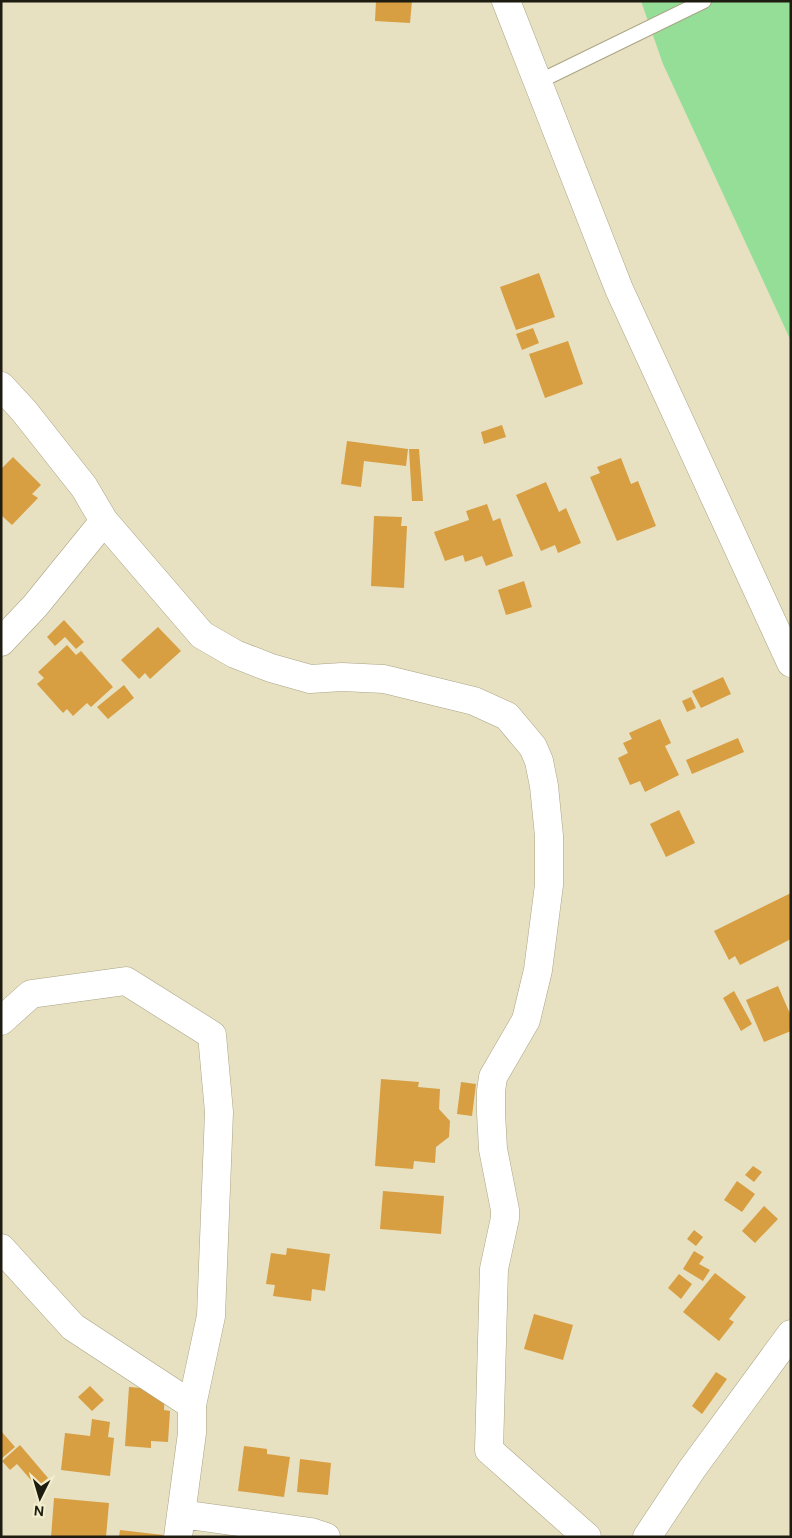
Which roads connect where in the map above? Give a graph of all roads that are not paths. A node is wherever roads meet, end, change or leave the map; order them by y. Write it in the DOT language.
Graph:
graph roads {
  1 [pos="506,1"];
  2 [pos="704,1"];
  3 [pos="538,82"];
  4 [pos="1,386"];
  5 [pos="104,521"];
  6 [pos="1,642"];
  7 [pos="791,663"];
  8 [pos="1,1021"];
  9 [pos="1,1248"];
  10 [pos="791,1334"];
  11 [pos="192,1405"];
  12 [pos="180,1525"];
  13 [pos="326,1537"];
  14 [pos="588,1537"];
  15 [pos="647,1537"];
  1 -- 3 [label="street"];
  2 -- 3 [label="lane"];
  3 -- 7 [label="street"];
  4 -- 5 [label="street"];
  5 -- 6 [label="street"];
  5 -- 14 [label="street"];
  8 -- 11 [label="street"];
  9 -- 11 [label="street"];
  10 -- 15 [label="street"];
  11 -- 12 [label="street"];
  12 -- 13 [label="street"];
}
